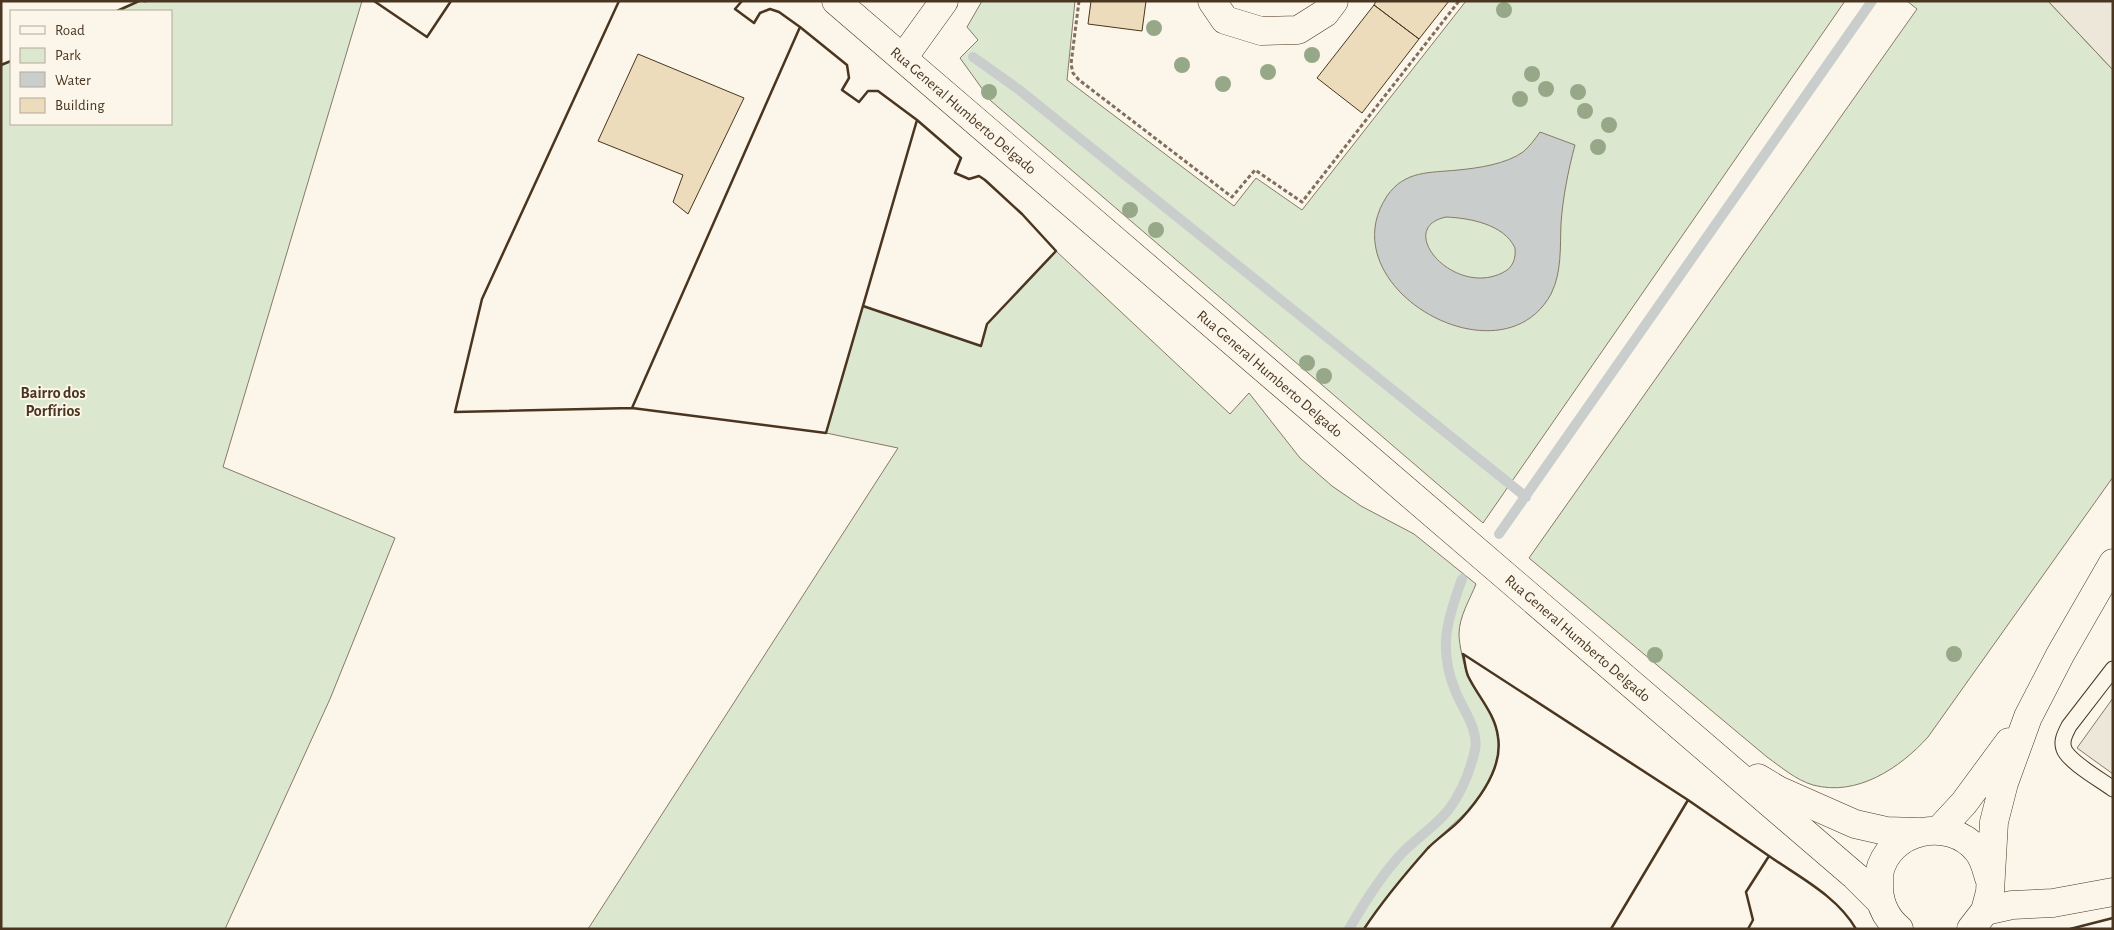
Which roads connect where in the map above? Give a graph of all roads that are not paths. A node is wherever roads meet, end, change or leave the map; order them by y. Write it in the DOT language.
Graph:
graph roads {
  1 [pos="836,1"];
  2 [pos="944,1"];
  3 [pos="1212,1"];
  4 [pos="1334,1"];
  5 [pos="903,58"];
  6 [pos="2113,563"];
  7 [pos="2113,669"];
  8 [pos="2028,717"];
  9 [pos="1706,747"];
  10 [pos="2113,789"];
  11 [pos="1929,831"];
  12 [pos="1990,879"];
  13 [pos="2113,892"];
  14 [pos="1891,920"];
  15 [pos="1978,920"];
  1 -- 5 [label="main road, Rua General Humberto Delgado"];
  2 -- 5 [label="main road"];
  3 -- 4 [label="main road"];
  5 -- 9 [label="main road, Rua General Humberto Delgado"];
  6 -- 8 [label="main road"];
  7 -- 10 [label="lane"];
  8 -- 11 [label="main road"];
  8 -- 12 [label="main road"];
  9 -- 11 [label="main road, Rua General Humberto Delgado"];
  9 -- 14 [label="main road, Rua General Humberto Delgado"];
  11 -- 12 [label="main road, Rua General Humberto Delgado"];
  11 -- 14 [label="main road"];
  12 -- 15 [label="main road"];
  13 -- 15 [label="main road"];
}
